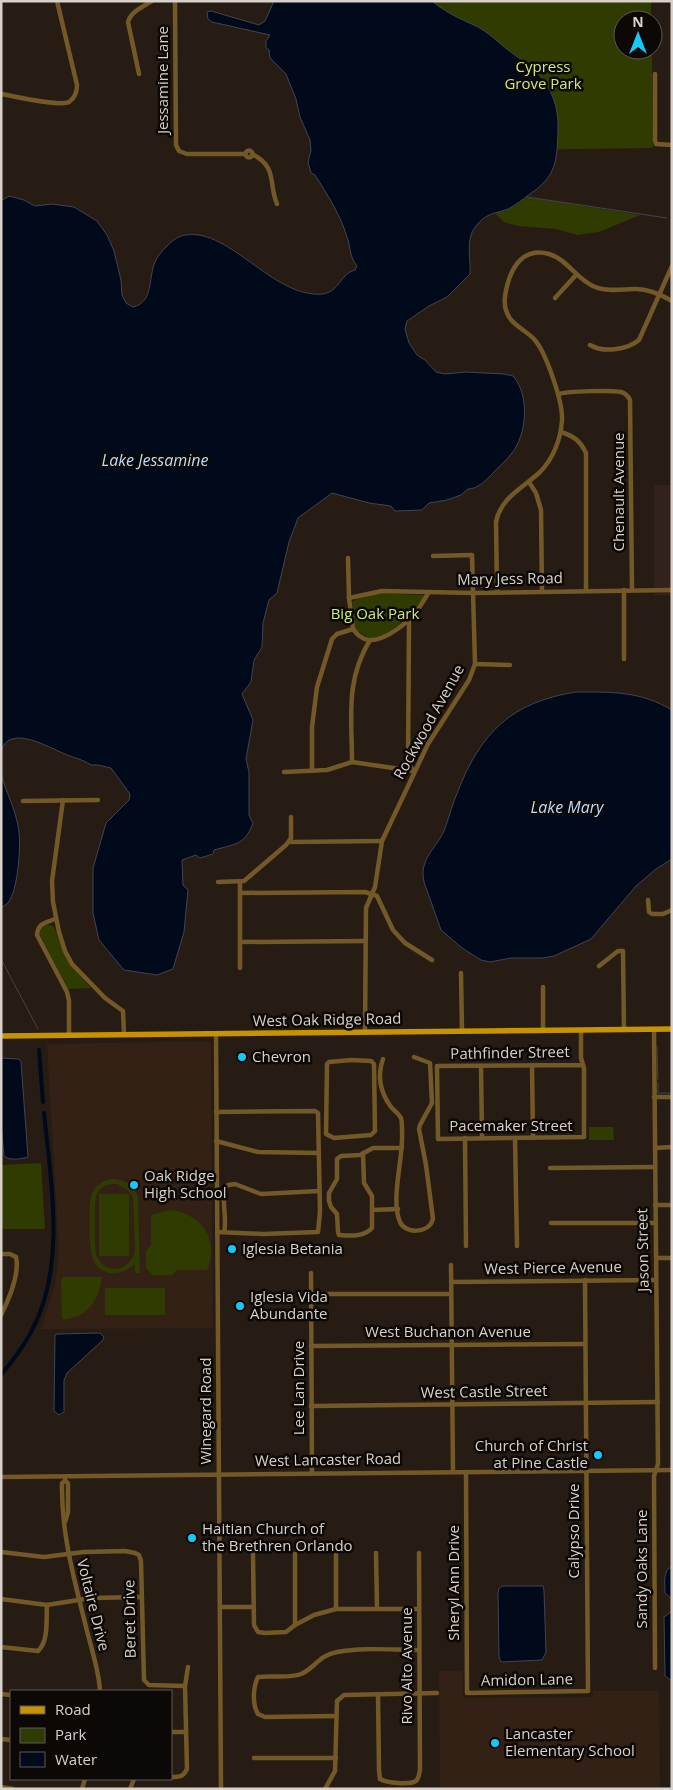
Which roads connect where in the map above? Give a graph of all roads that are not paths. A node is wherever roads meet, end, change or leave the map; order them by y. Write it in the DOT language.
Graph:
graph roads {
  1 [pos="57,1"];
  2 [pos="152,1"];
  3 [pos="175,1"];
  4 [pos="138,74"];
  5 [pos="655,74"];
  6 [pos="1,94"];
  7 [pos="672,145"];
  8 [pos="277,204"];
  9 [pos="672,266"];
  10 [pos="576,275"];
  11 [pos="660,294"];
  12 [pos="555,298"];
  13 [pos="672,301"];
  14 [pos="590,345"];
  15 [pos="559,394"];
  16 [pos="561,432"];
  17 [pos="529,482"];
  18 [pos="433,556"];
  19 [pos="348,558"];
  20 [pos="624,590"];
  21 [pos="632,590"];
  22 [pos="672,590"];
  23 [pos="586,591"];
  24 [pos="429,592"];
  25 [pos="497,592"];
  26 [pos="542,592"];
  27 [pos="473,593"];
  28 [pos="349,598"];
  29 [pos="409,620"];
  30 [pos="352,629"];
  31 [pos="370,640"];
  32 [pos="624,659"];
  33 [pos="476,664"];
  34 [pos="510,665"];
  35 [pos="352,762"];
  36 [pos="312,771"];
  37 [pos="414,771"];
  38 [pos="284,772"];
  39 [pos="63,800"];
  40 [pos="98,800"];
  41 [pos="23,801"];
  42 [pos="291,817"];
  43 [pos="382,841"];
  44 [pos="290,842"];
  45 [pos="218,882"];
  46 [pos="240,882"];
  47 [pos="240,893"];
  48 [pos="372,893"];
  49 [pos="648,900"];
  50 [pos="672,910"];
  51 [pos="55,919"];
  52 [pos="366,941"];
  53 [pos="240,942"];
  54 [pos="432,960"];
  55 [pos="599,966"];
  56 [pos="240,968"];
  57 [pos="461,973"];
  58 [pos="543,987"];
  59 [pos="542,1030"];
  60 [pos="581,1030"];
  61 [pos="624,1030"];
  62 [pos="654,1030"];
  63 [pos="672,1030"];
  64 [pos="462,1031"];
  65 [pos="366,1032"];
  66 [pos="124,1034"];
  67 [pos="216,1034"];
  68 [pos="70,1035"];
  69 [pos="1,1036"];
  70 [pos="414,1056"];
  71 [pos="384,1059"];
  72 [pos="532,1065"];
  73 [pos="582,1065"];
  74 [pos="481,1066"];
  75 [pos="654,1097"];
  76 [pos="672,1097"];
  77 [pos="216,1112"];
  78 [pos="350,1137"];
  79 [pos="465,1138"];
  80 [pos="482,1138"];
  81 [pos="515,1138"];
  82 [pos="533,1138"];
  83 [pos="438,1139"];
  84 [pos="216,1141"];
  85 [pos="672,1147"];
  86 [pos="402,1148"];
  87 [pos="655,1148"];
  88 [pos="319,1153"];
  89 [pos="363,1154"];
  90 [pos="550,1168"];
  91 [pos="655,1168"];
  92 [pos="319,1191"];
  93 [pos="655,1204"];
  94 [pos="672,1204"];
  95 [pos="398,1209"];
  96 [pos="372,1210"];
  97 [pos="551,1223"];
  98 [pos="656,1223"];
  99 [pos="217,1232"];
  100 [pos="224,1232"];
  101 [pos="466,1246"];
  102 [pos="517,1246"];
  103 [pos="1,1254"];
  104 [pos="656,1258"];
  105 [pos="672,1258"];
  106 [pos="451,1265"];
  107 [pos="311,1273"];
  108 [pos="585,1280"];
  109 [pos="656,1280"];
  110 [pos="451,1282"];
  111 [pos="311,1294"];
  112 [pos="451,1294"];
  113 [pos="1,1315"];
  114 [pos="585,1344"];
  115 [pos="452,1345"];
  116 [pos="311,1346"];
  117 [pos="658,1402"];
  118 [pos="586,1403"];
  119 [pos="452,1404"];
  120 [pos="312,1406"];
  121 [pos="656,1470"];
  122 [pos="672,1470"];
  123 [pos="586,1471"];
  124 [pos="453,1472"];
  125 [pos="466,1472"];
  126 [pos="312,1473"];
  127 [pos="219,1474"];
  128 [pos="1,1477"];
  129 [pos="65,1479"];
  130 [pos="1,1552"];
  131 [pos="376,1553"];
  132 [pos="419,1553"];
  133 [pos="68,1554"];
  134 [pos="254,1554"];
  135 [pos="295,1554"];
  136 [pos="336,1554"];
  137 [pos="141,1597"];
  138 [pos="1,1599"];
  139 [pos="79,1599"];
  140 [pos="47,1605"];
  141 [pos="220,1607"];
  142 [pos="253,1607"];
  143 [pos="377,1608"];
  144 [pos="336,1609"];
  145 [pos="418,1609"];
  146 [pos="295,1624"];
  147 [pos="1,1647"];
  148 [pos="419,1650"];
  149 [pos="188,1667"];
  150 [pos="655,1668"];
  151 [pos="185,1686"];
  152 [pos="100,1690"];
  153 [pos="588,1691"];
  154 [pos="419,1693"];
  155 [pos="437,1693"];
  156 [pos="467,1693"];
  157 [pos="378,1694"];
  158 [pos="336,1716"];
  159 [pos="172,1732"];
  160 [pos="186,1732"];
  161 [pos="254,1758"];
  162 [pos="336,1758"];
  163 [pos="172,1777"];
  164 [pos="1,1787"];
  165 [pos="13,1789"];
  166 [pos="222,1789"];
  167 [pos="325,1789"];
  1 -- 6 [label="street"];
  2 -- 4 [label="street"];
  3 -- 8 [label="street, Jessamine Lane"];
  5 -- 7 [label="street"];
  9 -- 11 [label="street"];
  10 -- 11 [label="street"];
  10 -- 12 [label="street"];
  10 -- 15 [label="street"];
  11 -- 13 [label="street"];
  11 -- 14 [label="street"];
  15 -- 16 [label="street"];
  15 -- 21 [label="street, Chenault Avenue"];
  16 -- 17 [label="street"];
  16 -- 23 [label="street"];
  17 -- 25 [label="street"];
  17 -- 26 [label="street"];
  18 -- 27 [label="street, Rockwood Avenue"];
  19 -- 28 [label="street"];
  20 -- 21 [label="street, Mary Jess Road"];
  20 -- 23 [label="street, Mary Jess Road"];
  20 -- 32 [label="street"];
  21 -- 22 [label="street, Mary Jess Road"];
  23 -- 26 [label="street, Mary Jess Road"];
  24 -- 27 [label="street, Mary Jess Road"];
  24 -- 28 [label="street, Mary Jess Road"];
  24 -- 29 [label="street"];
  25 -- 26 [label="street, Mary Jess Road"];
  25 -- 27 [label="street, Mary Jess Road"];
  27 -- 33 [label="street, Rockwood Avenue"];
  28 -- 30 [label="street"];
  29 -- 31 [label="street"];
  29 -- 37 [label="street"];
  30 -- 31 [label="street"];
  30 -- 36 [label="street"];
  31 -- 35 [label="street"];
  33 -- 34 [label="street"];
  33 -- 37 [label="street, Rockwood Avenue"];
  35 -- 36 [label="street"];
  35 -- 37 [label="street"];
  36 -- 38 [label="street"];
  37 -- 43 [label="street, Rockwood Avenue"];
  39 -- 40 [label="street"];
  39 -- 41 [label="street"];
  39 -- 51 [label="street"];
  42 -- 44 [label="street"];
  43 -- 44 [label="street"];
  43 -- 48 [label="street, Rockwood Avenue"];
  44 -- 46 [label="street"];
  45 -- 46 [label="street"];
  46 -- 47 [label="street"];
  47 -- 48 [label="street"];
  47 -- 53 [label="street"];
  48 -- 52 [label="street, Rockwood Avenue"];
  48 -- 54 [label="street"];
  49 -- 50 [label="street"];
  51 -- 66 [label="street"];
  51 -- 68 [label="street"];
  52 -- 53 [label="street"];
  52 -- 65 [label="street, Rockwood Avenue"];
  53 -- 56 [label="street"];
  55 -- 61 [label="street"];
  57 -- 64 [label="street"];
  58 -- 59 [label="street"];
  59 -- 60 [label="main road, West Oak Ridge Road"];
  59 -- 64 [label="main road, West Oak Ridge Road"];
  60 -- 61 [label="main road, West Oak Ridge Road"];
  60 -- 73 [label="street"];
  61 -- 62 [label="main road, West Oak Ridge Road"];
  62 -- 63 [label="main road, West Oak Ridge Road"];
  62 -- 75 [label="street, Jason Street"];
  64 -- 65 [label="main road, West Oak Ridge Road"];
  65 -- 67 [label="main road, West Oak Ridge Road"];
  66 -- 67 [label="main road, West Oak Ridge Road"];
  66 -- 68 [label="main road, West Oak Ridge Road"];
  67 -- 77 [label="street, Winegard Road"];
  68 -- 69 [label="main road, West Oak Ridge Road"];
  70 -- 95 [label="street"];
  71 -- 86 [label="street"];
  72 -- 73 [label="street, Pathfinder Street"];
  72 -- 74 [label="street, Pathfinder Street"];
  72 -- 82 [label="street"];
  73 -- 82 [label="street, Pacemaker Street"];
  74 -- 80 [label="street"];
  74 -- 83 [label="street, Pathfinder Street"];
  75 -- 76 [label="street"];
  75 -- 87 [label="street, Jason Street"];
  77 -- 84 [label="street, Winegard Road"];
  77 -- 88 [label="street"];
  78 -- 78 [label="street"];
  79 -- 80 [label="street, Pacemaker Street"];
  79 -- 83 [label="street, Pacemaker Street"];
  79 -- 101 [label="street"];
  80 -- 81 [label="street, Pacemaker Street"];
  81 -- 82 [label="street, Pacemaker Street"];
  81 -- 102 [label="street"];
  84 -- 88 [label="street"];
  84 -- 99 [label="street, Winegard Road"];
  85 -- 87 [label="street"];
  86 -- 89 [label="street"];
  86 -- 95 [label="street"];
  87 -- 91 [label="street, Jason Street"];
  88 -- 92 [label="street"];
  89 -- 96 [label="street"];
  89 -- 96 [label="street"];
  90 -- 91 [label="street"];
  91 -- 93 [label="street, Jason Street"];
  92 -- 100 [label="street"];
  92 -- 100 [label="street"];
  93 -- 94 [label="street"];
  93 -- 98 [label="street, Jason Street"];
  95 -- 96 [label="street"];
  97 -- 98 [label="street"];
  98 -- 104 [label="street, Jason Street"];
  99 -- 100 [label="street"];
  99 -- 127 [label="street, Winegard Road"];
  103 -- 113 [label="street"];
  104 -- 105 [label="street"];
  104 -- 109 [label="street, Jason Street"];
  106 -- 110 [label="street"];
  107 -- 111 [label="street, Lee Lan Drive"];
  108 -- 109 [label="street, West Pierce Avenue"];
  108 -- 110 [label="street, West Pierce Avenue"];
  108 -- 114 [label="street, Calypso Drive"];
  109 -- 117 [label="street, Jason Street"];
  110 -- 112 [label="street"];
  111 -- 112 [label="street"];
  111 -- 116 [label="street, Lee Lan Drive"];
  112 -- 115 [label="street"];
  114 -- 115 [label="street, West Buchanon Avenue"];
  114 -- 118 [label="street, Calypso Drive"];
  115 -- 116 [label="street, West Buchanon Avenue"];
  115 -- 119 [label="street"];
  116 -- 120 [label="street, Lee Lan Drive"];
  117 -- 118 [label="street, West Castle Street"];
  117 -- 121 [label="street, Jason Street"];
  118 -- 119 [label="street, West Castle Street"];
  118 -- 123 [label="street, Calypso Drive"];
  119 -- 120 [label="street, West Castle Street"];
  119 -- 124 [label="street"];
  120 -- 126 [label="street, Lee Lan Drive"];
  121 -- 122 [label="street, West Lancaster Road"];
  121 -- 123 [label="street, West Lancaster Road"];
  121 -- 150 [label="street, Sandy Oaks Lane"];
  123 -- 125 [label="street, West Lancaster Road"];
  123 -- 153 [label="street, Calypso Drive"];
  124 -- 125 [label="street, West Lancaster Road"];
  124 -- 126 [label="street, West Lancaster Road"];
  125 -- 156 [label="street, Sheryl Ann Drive"];
  126 -- 127 [label="street, West Lancaster Road"];
  127 -- 129 [label="street, West Lancaster Road"];
  127 -- 141 [label="street, Winegard Road"];
  128 -- 129 [label="street, West Lancaster Road"];
  129 -- 133 [label="street, Voltaire Drive"];
  130 -- 133 [label="street"];
  131 -- 143 [label="street"];
  132 -- 145 [label="street, Rivo Alto Avenue"];
  133 -- 137 [label="street, Beret Drive"];
  133 -- 139 [label="street, Voltaire Drive"];
  134 -- 142 [label="street"];
  135 -- 146 [label="street"];
  136 -- 144 [label="street"];
  137 -- 139 [label="street"];
  137 -- 151 [label="street, Beret Drive"];
  138 -- 140 [label="street"];
  139 -- 140 [label="street"];
  139 -- 152 [label="street, Voltaire Drive"];
  140 -- 147 [label="street"];
  141 -- 142 [label="street"];
  141 -- 166 [label="street, Winegard Road"];
  142 -- 146 [label="street"];
  143 -- 144 [label="street"];
  143 -- 145 [label="street"];
  144 -- 146 [label="street"];
  145 -- 148 [label="street, Rivo Alto Avenue"];
  148 -- 154 [label="street, Rivo Alto Avenue"];
  148 -- 158 [label="street"];
  149 -- 151 [label="street"];
  151 -- 160 [label="street"];
  153 -- 156 [label="street, Amidon Lane"];
  154 -- 155 [label="street"];
  154 -- 157 [label="street"];
  154 -- 157 [label="street, Rivo Alto Avenue"];
  157 -- 158 [label="street"];
  158 -- 162 [label="street"];
  159 -- 160 [label="street"];
  160 -- 163 [label="street"];
  161 -- 162 [label="street"];
  162 -- 167 [label="street"];
  164 -- 165 [label="street"];
}
